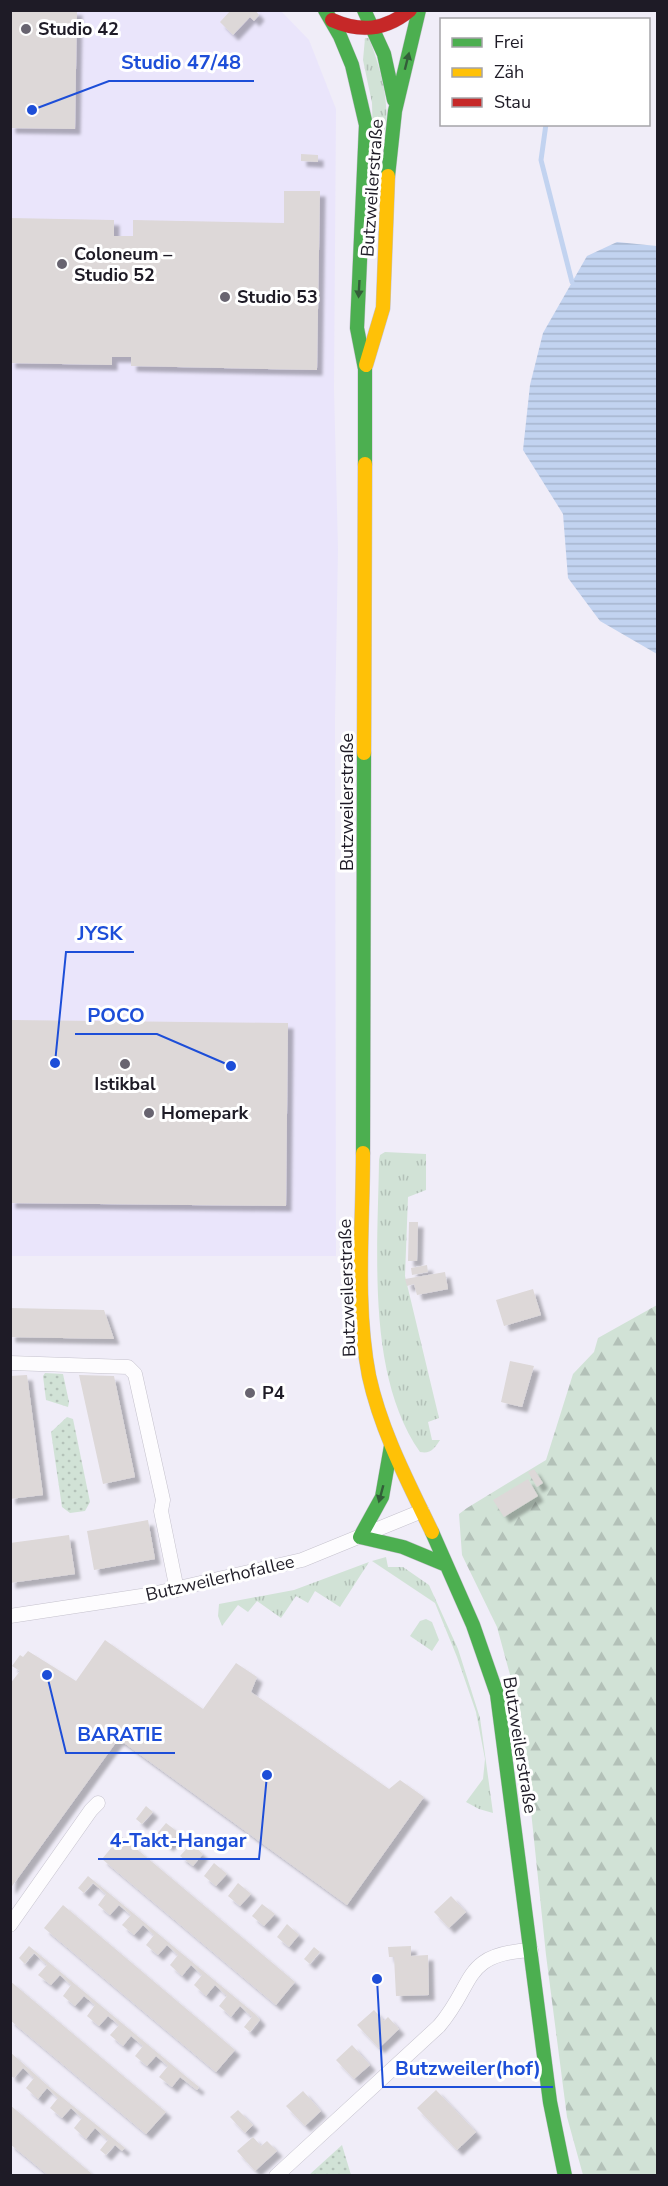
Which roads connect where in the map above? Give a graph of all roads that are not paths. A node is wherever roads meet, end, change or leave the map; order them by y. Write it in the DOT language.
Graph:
graph roads {
  1 [pos="410,10"];
  2 [pos="419,10"];
  3 [pos="368,12"];
  4 [pos="329,15"];
  5 [pos="356,29"];
  6 [pos="375,29"];
  7 [pos="350,64"];
  8 [pos="395,111"];
  9 [pos="365,369"];
  10 [pos="10,1363"];
  11 [pos="391,1446"];
  12 [pos="422,1511"];
  13 [pos="360,1537"];
  14 [pos="444,1564"];
  15 [pos="177,1590"];
  16 [pos="10,1616"];
  17 [pos="98,1803"];
  18 [pos="10,1925"];
  19 [pos="531,1950"];
  20 [pos="276,2175"];
  21 [pos="565,2175"];
  1 -- 6 [label="street"];
  8 -- 2 [label="street, Butzweilerstraße, one-way"];
  3 -- 5 [label="street, Butzweilerstraße"];
  3 -- 6 [label="street"];
  4 -- 5 [label="street"];
  4 -- 7 [label="street, Butzweilerstraße"];
  5 -- 6 [label="street"];
  5 -- 7 [label="street, Butzweilerstraße"];
  6 -- 8 [label="street"];
  7 -- 9 [label="street, Butzweilerstraße, one-way"];
  8 -- 9 [label="street, Butzweilerstraße"];
  9 -- 11 [label="street, Butzweilerstraße"];
  10 -- 15 [label="street"];
  11 -- 12 [label="street, Butzweilerstraße"];
  11 -- 13 [label="street, one-way"];
  12 -- 13 [label="street, Butzweilerhofallee"];
  12 -- 14 [label="street, Butzweilerstraße"];
  13 -- 14 [label="street"];
  13 -- 15 [label="street, Butzweilerhofallee"];
  14 -- 19 [label="street, Butzweilerstraße"];
  15 -- 16 [label="street, Butzweilerhofallee"];
  17 -- 18 [label="street"];
  19 -- 20 [label="street"];
  19 -- 21 [label="street, Butzweilerstraße"];
}
